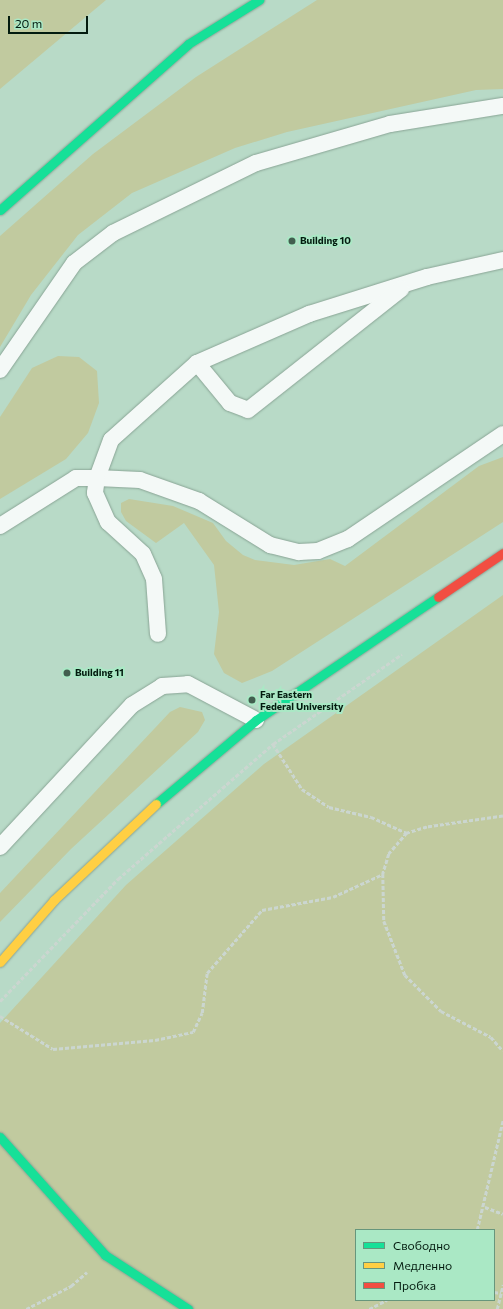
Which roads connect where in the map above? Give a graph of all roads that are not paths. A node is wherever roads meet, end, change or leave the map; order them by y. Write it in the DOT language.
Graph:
graph roads {
  1 [pos="259,0"];
  2 [pos="503,106"];
  3 [pos="0,210"];
  4 [pos="503,260"];
  5 [pos="409,282"];
  6 [pos="197,363"];
  7 [pos="0,370"];
  8 [pos="503,434"];
  9 [pos="97,478"];
  10 [pos="0,526"];
  11 [pos="503,553"];
  12 [pos="158,634"];
  13 [pos="256,720"];
  14 [pos="0,847"];
  15 [pos="0,962"];
  16 [pos="0,1138"];
  17 [pos="188,1309"];
  1 -- 3 [label="street"];
  2 -- 7 [label="lane"];
  4 -- 5 [label="lane"];
  5 -- 6 [label="lane"];
  5 -- 6 [label="lane"];
  6 -- 9 [label="lane"];
  8 -- 9 [label="lane"];
  9 -- 10 [label="lane"];
  9 -- 12 [label="lane"];
  11 -- 13 [label="street"];
  13 -- 14 [label="lane"];
  13 -- 15 [label="street"];
  16 -- 17 [label="street"];
}
